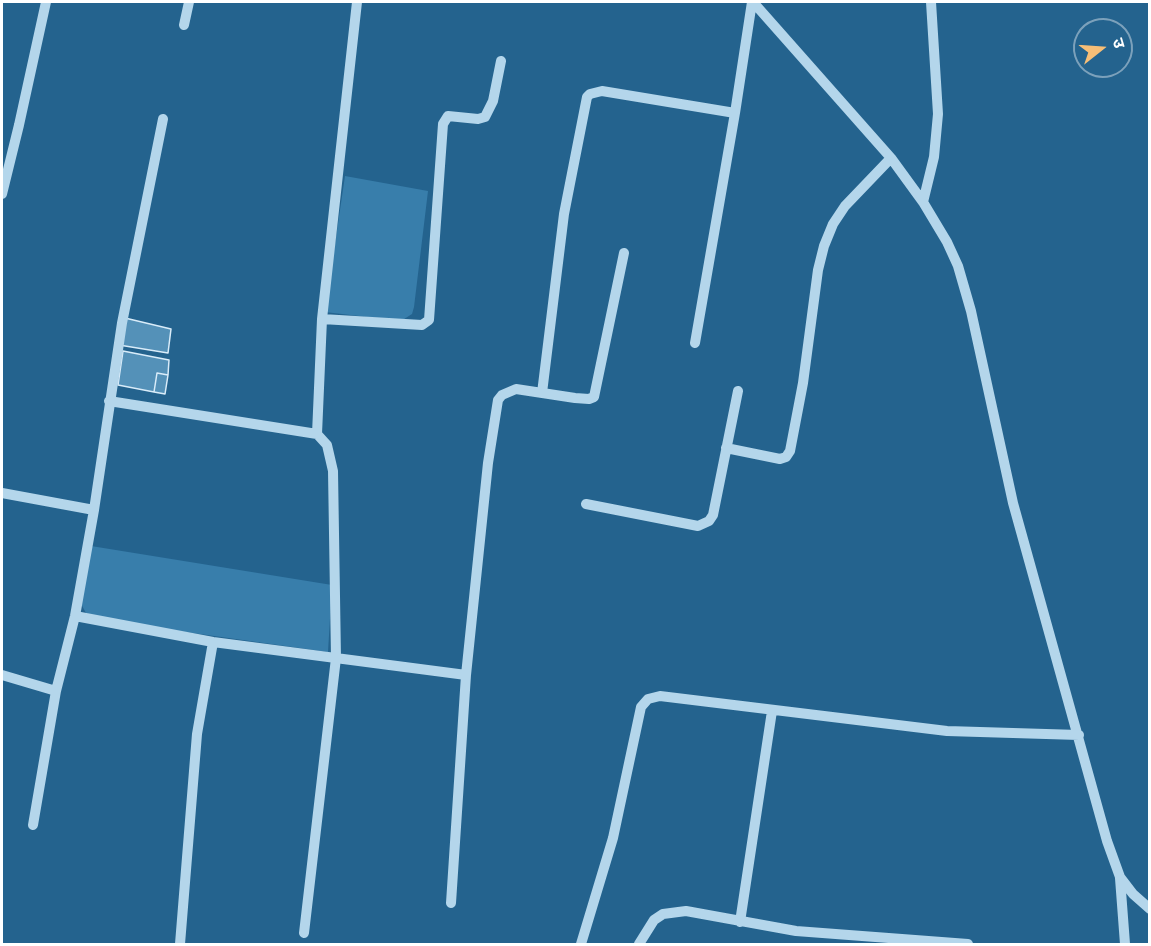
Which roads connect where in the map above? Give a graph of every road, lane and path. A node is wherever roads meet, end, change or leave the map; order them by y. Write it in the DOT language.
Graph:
graph roads {
  1 [pos="46,2"];
  2 [pos="189,2"];
  3 [pos="357,2"];
  4 [pos="753,2"];
  5 [pos="931,2"];
  6 [pos="184,25"];
  7 [pos="501,61"];
  8 [pos="735,113"];
  9 [pos="163,119"];
  10 [pos="891,158"];
  11 [pos="2,194"];
  12 [pos="923,202"];
  13 [pos="624,253"];
  14 [pos="322,319"];
  15 [pos="695,343"];
  16 [pos="738,392"];
  17 [pos="542,393"];
  18 [pos="109,401"];
  19 [pos="317,434"];
  20 [pos="726,448"];
  21 [pos="2,493"];
  22 [pos="586,504"];
  23 [pos="94,510"];
  24 [pos="75,616"];
  25 [pos="213,642"];
  26 [pos="336,658"];
  27 [pos="2,675"];
  28 [pos="466,675"];
  29 [pos="56,691"];
  30 [pos="772,711"];
  31 [pos="1078,735"];
  32 [pos="33,825"];
  33 [pos="1120,877"];
  34 [pos="451,903"];
  35 [pos="1149,909"];
  36 [pos="740,922"];
  37 [pos="304,933"];
  38 [pos="908,942"];
  39 [pos="180,945"];
  40 [pos="581,945"];
  41 [pos="639,945"];
  42 [pos="968,945"];
  43 [pos="1125,945"];
  1 -- 11 [label="street"];
  2 -- 6 [label="street"];
  3 -- 14 [label="street"];
  4 -- 8 [label="street"];
  4 -- 10 [label="street"];
  5 -- 12 [label="street"];
  7 -- 14 [label="street"];
  8 -- 15 [label="street"];
  8 -- 17 [label="street"];
  9 -- 18 [label="street"];
  10 -- 12 [label="street"];
  10 -- 20 [label="street"];
  12 -- 31 [label="street"];
  13 -- 17 [label="street"];
  14 -- 19 [label="street"];
  16 -- 20 [label="street"];
  17 -- 28 [label="street"];
  18 -- 19 [label="street"];
  18 -- 23 [label="street"];
  19 -- 26 [label="street"];
  20 -- 22 [label="street"];
  21 -- 23 [label="street"];
  23 -- 24 [label="street"];
  24 -- 25 [label="street"];
  24 -- 29 [label="street"];
  25 -- 26 [label="street"];
  25 -- 39 [label="street"];
  26 -- 28 [label="street"];
  26 -- 37 [label="street"];
  27 -- 29 [label="street"];
  28 -- 34 [label="street"];
  29 -- 32 [label="street"];
  30 -- 31 [label="street"];
  30 -- 36 [label="street"];
  30 -- 40 [label="street"];
  31 -- 33 [label="street"];
  33 -- 35 [label="street"];
  33 -- 43 [label="street"];
  36 -- 38 [label="street"];
  36 -- 41 [label="street"];
  38 -- 42 [label="street"];
}
